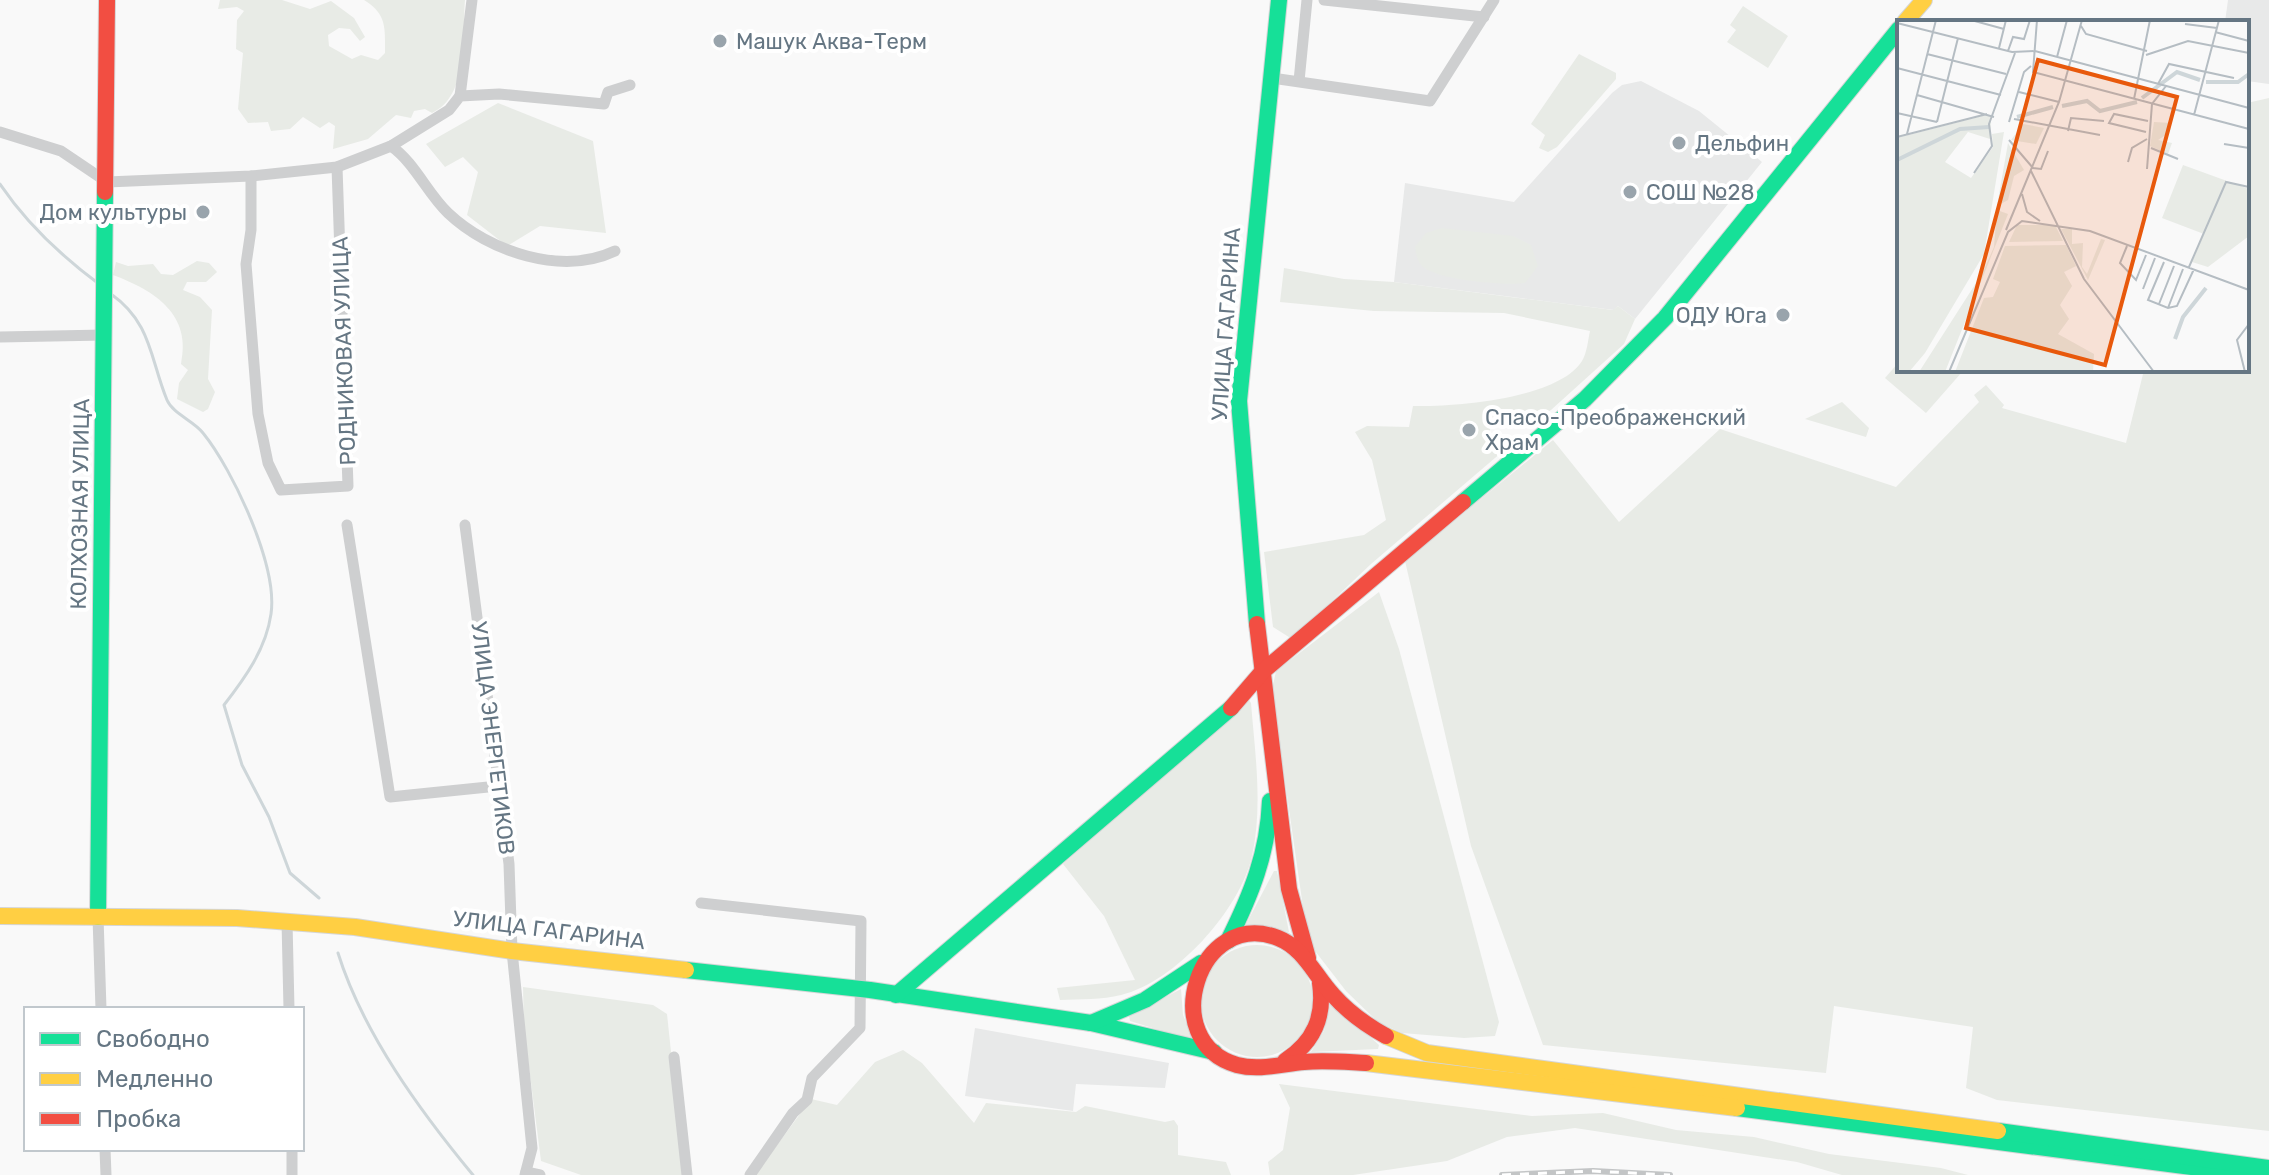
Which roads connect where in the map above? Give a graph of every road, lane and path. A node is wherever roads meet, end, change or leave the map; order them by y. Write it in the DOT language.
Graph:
graph roads {
  1 [pos="97,0"];
  2 [pos="107,0"];
  3 [pos="472,0"];
  4 [pos="1279,0"];
  5 [pos="1307,0"];
  6 [pos="1324,0"];
  7 [pos="1494,0"];
  8 [pos="1924,0"];
  9 [pos="1484,17"];
  10 [pos="1907,20"];
  11 [pos="1897,31"];
  12 [pos="1272,78"];
  13 [pos="1299,81"];
  14 [pos="630,85"];
  15 [pos="460,96"];
  16 [pos="0,132"];
  17 [pos="391,146"];
  18 [pos="337,167"];
  19 [pos="251,176"];
  20 [pos="104,180"];
  21 [pos="615,251"];
  22 [pos="105,335"];
  23 [pos="0,337"];
  24 [pos="347,525"];
  25 [pos="465,525"];
  26 [pos="1262,672"];
  27 [pos="1270,748"];
  28 [pos="498,786"];
  29 [pos="701,903"];
  30 [pos="0,916"];
  31 [pos="98,917"];
  32 [pos="287,921"];
  33 [pos="1228,941"];
  34 [pos="512,951"];
  35 [pos="1201,963"];
  36 [pos="1312,965"];
  37 [pos="863,989"];
  38 [pos="896,995"];
  39 [pos="101,1007"];
  40 [pos="289,1007"];
  41 [pos="1091,1023"];
  42 [pos="1214,1052"];
  43 [pos="674,1057"];
  44 [pos="1280,1063"];
  45 [pos="105,1151"];
  46 [pos="292,1151"];
  47 [pos="2269,1168"];
  48 [pos="526,1173"];
  49 [pos="106,1175"];
  50 [pos="292,1175"];
  51 [pos="540,1175"];
  52 [pos="687,1175"];
  53 [pos="750,1175"];
  54 [pos="2253,1175"];
  1 -- 20 [label="main road, КОЛХОЗНАЯ УЛИЦА"];
  2 -- 20 [label="main road, КОЛХОЗНАЯ УЛИЦА"];
  3 -- 15 [label="street"];
  4 -- 12 [label="main road, УЛИЦА ГАГАРИНА"];
  5 -- 13 [label="street"];
  6 -- 9 [label="street"];
  7 -- 9 [label="street"];
  8 -- 10 [label="main road"];
  9 -- 13 [label="street"];
  11 -- 26 [label="main road"];
  12 -- 13 [label="street"];
  12 -- 26 [label="main road, УЛИЦА ГАГАРИНА"];
  14 -- 15 [label="street"];
  15 -- 17 [label="street"];
  16 -- 20 [label="street"];
  17 -- 18 [label="street"];
  17 -- 21 [label="street"];
  18 -- 19 [label="street"];
  18 -- 19 [label="street, РОДНИКОВАЯ УЛИЦА"];
  19 -- 20 [label="street"];
  20 -- 22 [label="main road, КОЛХОЗНАЯ УЛИЦА"];
  22 -- 23 [label="street"];
  22 -- 31 [label="main road, КОЛХОЗНАЯ УЛИЦА"];
  24 -- 28 [label="street"];
  25 -- 28 [label="street, УЛИЦА ЭНЕРГЕТИКОВ"];
  26 -- 27 [label="main road, УЛИЦА ГАГАРИНА"];
  26 -- 38 [label="main road"];
  27 -- 33 [label="main road"];
  27 -- 36 [label="main road"];
  28 -- 34 [label="street, УЛИЦА ЭНЕРГЕТИКОВ"];
  29 -- 37 [label="street"];
  30 -- 31 [label="main road, УЛИЦА ГАГАРИНА"];
  31 -- 32 [label="main road, УЛИЦА ГАГАРИНА"];
  31 -- 39 [label="street, КОЛХОЗНАЯ УЛИЦА"];
  32 -- 34 [label="main road, УЛИЦА ГАГАРИНА"];
  32 -- 40 [label="street"];
  33 -- 35 [label="main road"];
  33 -- 36 [label="main road"];
  34 -- 37 [label="main road, УЛИЦА ГАГАРИНА"];
  34 -- 48 [label="street, УЛИЦА ЭНЕРГЕТИКОВ"];
  35 -- 41 [label="main road"];
  35 -- 42 [label="main road"];
  36 -- 44 [label="main road"];
  36 -- 47 [label="main road"];
  37 -- 38 [label="main road, УЛИЦА ГАГАРИНА"];
  37 -- 53 [label="street"];
  38 -- 41 [label="main road, УЛИЦА ГАГАРИНА"];
  41 -- 42 [label="main road, УЛИЦА ГАГАРИНА"];
  42 -- 44 [label="main road"];
  43 -- 52 [label="street"];
  44 -- 54 [label="main road"];
  45 -- 49 [label="street"];
  46 -- 50 [label="street"];
  48 -- 51 [label="street"];
}
